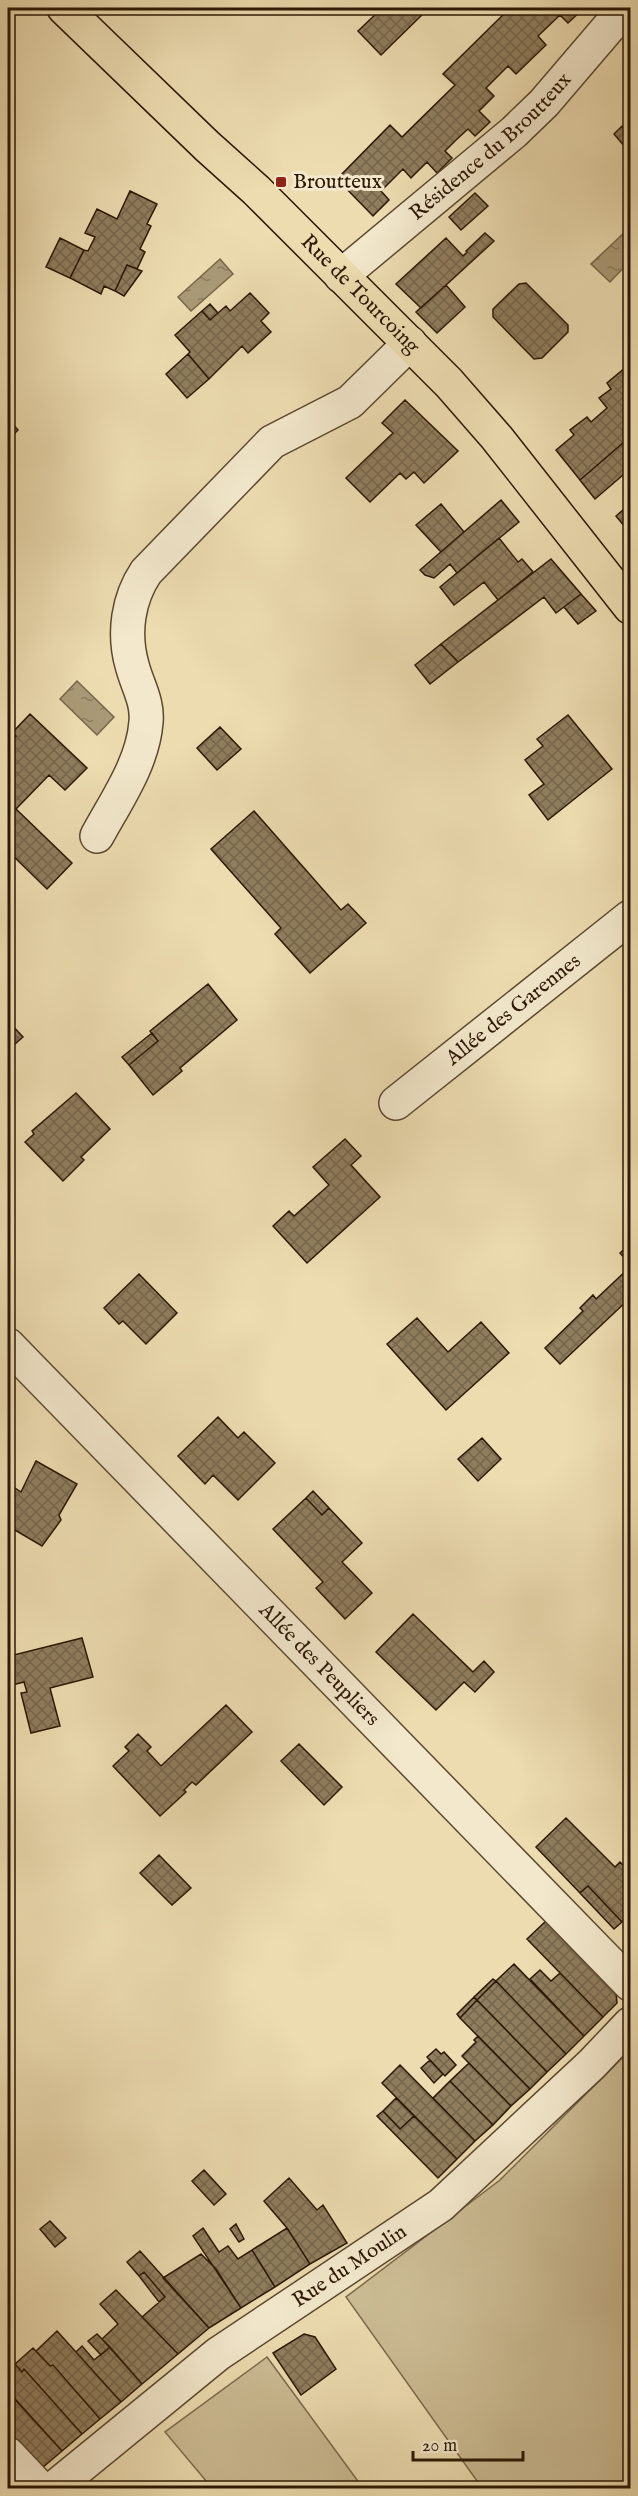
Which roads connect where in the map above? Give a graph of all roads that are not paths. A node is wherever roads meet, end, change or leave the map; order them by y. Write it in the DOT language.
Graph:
graph roads {
  1 [pos="64,8"];
  2 [pos="630,8"];
  3 [pos="341,276"];
  4 [pos="410,343"];
  5 [pos="630,607"];
  6 [pos="97,836"];
  7 [pos="630,917"];
  8 [pos="396,1102"];
  9 [pos="8,1345"];
  10 [pos="630,1984"];
  11 [pos="630,2024"];
  12 [pos="8,2454"];
  13 [pos="40,2488"];
  14 [pos="54,2488"];
  1 -- 3 [label="main road, Rue de Tourcoing"];
  2 -- 3 [label="street, Résidence du Broutteux"];
  3 -- 4 [label="main road, Rue de Tourcoing"];
  4 -- 5 [label="main road, Rue de Tourcoing"];
  4 -- 6 [label="street"];
  7 -- 8 [label="street, Allée des Garennes"];
  9 -- 10 [label="street, Allée des Peupliers"];
  11 -- 14 [label="street, Rue du Moulin"];
  12 -- 13 [label="street"];
}
